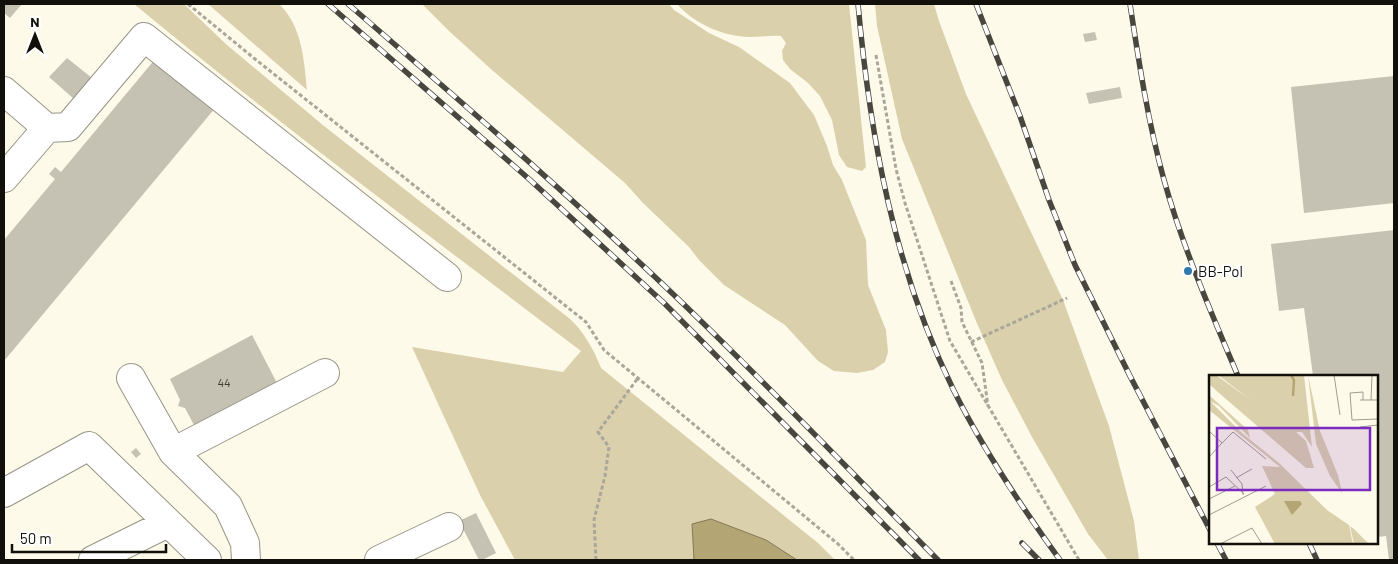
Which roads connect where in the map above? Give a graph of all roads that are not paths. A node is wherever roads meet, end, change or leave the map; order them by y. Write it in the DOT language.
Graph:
graph roads {
  1 [pos="4,91"];
  2 [pos="47,128"];
  3 [pos="4,178"];
  4 [pos="447,277"];
  5 [pos="325,372"];
  6 [pos="131,378"];
  7 [pos="173,452"];
  8 [pos="4,493"];
  9 [pos="168,523"];
  10 [pos="449,527"];
  11 [pos="93,560"];
  12 [pos="207,560"];
  13 [pos="246,560"];
  14 [pos="379,560"];
  1 -- 2 [label="lane"];
  2 -- 3 [label="lane"];
  2 -- 4 [label="lane"];
  5 -- 7 [label="lane"];
  6 -- 7 [label="lane"];
  7 -- 13 [label="lane"];
  8 -- 9 [label="lane"];
  9 -- 11 [label="lane"];
  9 -- 12 [label="lane"];
  10 -- 14 [label="lane"];
}
